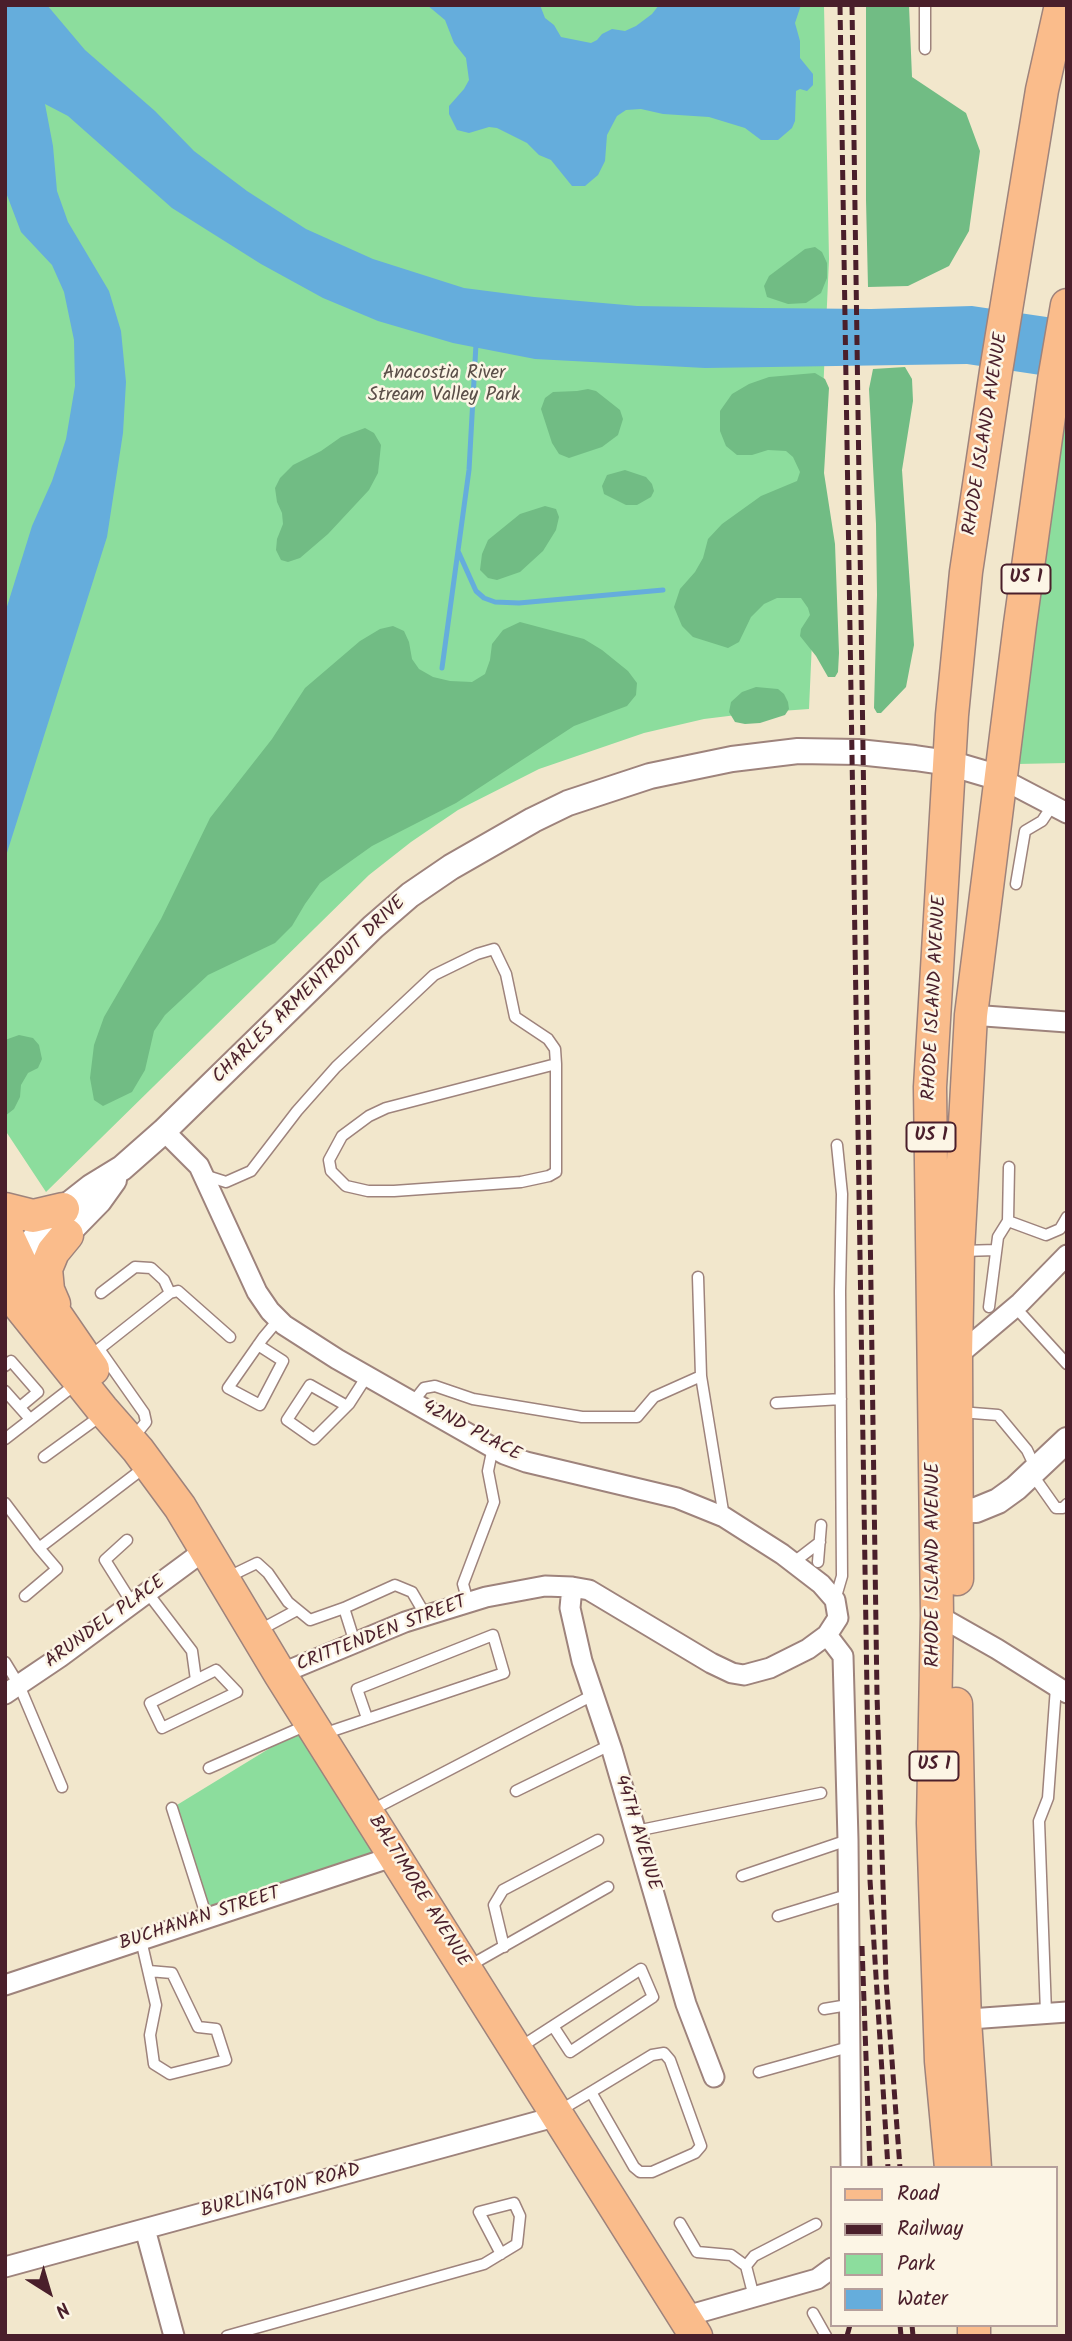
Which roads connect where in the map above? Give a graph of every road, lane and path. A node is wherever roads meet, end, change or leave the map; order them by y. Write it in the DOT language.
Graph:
graph roads {
  1 [pos="925,5"];
  2 [pos="1061,5"];
  3 [pos="925,49"];
  4 [pos="1066,309"];
  5 [pos="948,763"];
  6 [pos="1000,778"];
  7 [pos="1059,809"];
  8 [pos="1016,884"];
  9 [pos="971,1015"];
  10 [pos="1067,1022"];
  11 [pos="556,1064"];
  12 [pos="164,1131"];
  13 [pos="838,1145"];
  14 [pos="1009,1167"];
  15 [pos="203,1174"];
  16 [pos="5,1209"];
  17 [pos="1067,1217"];
  18 [pos="1008,1221"];
  19 [pos="65,1222"];
  20 [pos="5,1230"];
  21 [pos="996,1250"];
  22 [pos="958,1251"];
  23 [pos="1067,1255"];
  24 [pos="11,1272"];
  25 [pos="698,1278"];
  26 [pos="101,1293"];
  27 [pos="170,1293"];
  28 [pos="989,1307"];
  29 [pos="1015,1307"];
  30 [pos="279,1319"];
  31 [pos="51,1327"];
  32 [pos="230,1337"];
  33 [pos="258,1345"];
  34 [pos="956,1357"];
  35 [pos="88,1363"];
  36 [pos="1067,1364"];
  37 [pos="5,1366"];
  38 [pos="367,1376"];
  39 [pos="701,1376"];
  40 [pos="5,1391"];
  41 [pos="841,1399"];
  42 [pos="413,1402"];
  43 [pos="776,1404"];
  44 [pos="346,1406"];
  45 [pos="20,1407"];
  46 [pos="956,1412"];
  47 [pos="105,1413"];
  48 [pos="30,1419"];
  49 [pos="5,1439"];
  50 [pos="1067,1440"];
  51 [pos="493,1447"];
  52 [pos="140,1451"];
  53 [pos="44,1457"];
  54 [pos="1034,1471"];
  55 [pos="5,1503"];
  56 [pos="1067,1504"];
  57 [pos="946,1511"];
  58 [pos="724,1517"];
  59 [pos="821,1525"];
  60 [pos="127,1540"];
  61 [pos="820,1542"];
  62 [pos="39,1548"];
  63 [pos="205,1550"];
  64 [pos="794,1562"];
  65 [pos="818,1562"];
  66 [pos="223,1580"];
  67 [pos="572,1587"];
  68 [pos="25,1596"];
  69 [pos="140,1597"];
  70 [pos="835,1600"];
  71 [pos="468,1602"];
  72 [pos="344,1608"];
  73 [pos="298,1610"];
  74 [pos="427,1616"];
  75 [pos="947,1620"];
  76 [pos="255,1633"];
  77 [pos="827,1635"];
  78 [pos="355,1643"];
  79 [pos="5,1662"];
  80 [pos="280,1674"];
  81 [pos="196,1679"];
  82 [pos="12,1689"];
  83 [pos="1062,1690"];
  84 [pos="593,1695"];
  85 [pos="367,1718"];
  86 [pos="315,1729"];
  87 [pos="610,1745"];
  88 [pos="209,1768"];
  89 [pos="62,1787"];
  90 [pos="516,1791"];
  91 [pos="821,1793"];
  92 [pos="172,1808"];
  93 [pos="368,1812"];
  94 [pos="636,1830"];
  95 [pos="598,1840"];
  96 [pos="848,1840"];
  97 [pos="395,1856"];
  98 [pos="743,1876"];
  99 [pos="608,1887"];
  100 [pos="847,1895"];
  101 [pos="778,1916"];
  102 [pos="207,1918"];
  103 [pos="142,1940"];
  104 [pos="504,1947"];
  105 [pos="466,1968"];
  106 [pos="149,1971"];
  107 [pos="5,1985"];
  108 [pos="848,2005"];
  109 [pos="824,2009"];
  110 [pos="1067,2012"];
  111 [pos="1046,2013"];
  112 [pos="953,2020"];
  113 [pos="553,2026"];
  114 [pos="849,2047"];
  115 [pos="516,2050"];
  116 [pos="759,2072"];
  117 [pos="714,2077"];
  118 [pos="591,2092"];
  119 [pos="557,2115"];
  120 [pos="850,2166"];
  121 [pos="951,2166"];
  122 [pos="975,2166"];
  123 [pos="680,2223"];
  124 [pos="816,2224"];
  125 [pos="145,2229"];
  126 [pos="501,2254"];
  127 [pos="746,2266"];
  128 [pos="5,2267"];
  129 [pos="830,2270"];
  130 [pos="754,2297"];
  131 [pos="813,2313"];
  132 [pos="690,2326"];
  133 [pos="174,2336"];
  134 [pos="227,2336"];
  135 [pos="826,2336"];
  1 -- 3 [label="lane"];
  2 -- 5 [label="main road, RHODE ISLAND AVENUE / US 1"];
  4 -- 6 [label="main road, RHODE ISLAND AVENUE / US 1"];
  5 -- 6 [label="street, CHARLES ARMENTROUT DRIVE"];
  5 -- 12 [label="street, CHARLES ARMENTROUT DRIVE"];
  5 -- 57 [label="main road, RHODE ISLAND AVENUE / US 1"];
  6 -- 7 [label="street"];
  6 -- 9 [label="main road, RHODE ISLAND AVENUE / US 1"];
  7 -- 8 [label="lane"];
  9 -- 10 [label="street"];
  9 -- 22 [label="main road, RHODE ISLAND AVENUE / US 1"];
  11 -- 11 [label="lane"];
  11 -- 15 [label="lane"];
  12 -- 15 [label="street, 42ND PLACE"];
  12 -- 19 [label="street, CHARLES ARMENTROUT DRIVE"];
  13 -- 41 [label="lane"];
  14 -- 18 [label="lane"];
  15 -- 30 [label="street, 42ND PLACE"];
  16 -- 19 [label="main road"];
  17 -- 18 [label="lane"];
  18 -- 21 [label="lane"];
  19 -- 24 [label="street, CHARLES ARMENTROUT DRIVE"];
  19 -- 31 [label="main road"];
  20 -- 24 [label="main road, BALTIMORE AVENUE"];
  21 -- 22 [label="lane"];
  21 -- 28 [label="lane"];
  22 -- 34 [label="main road, RHODE ISLAND AVENUE / US 1"];
  23 -- 29 [label="street"];
  24 -- 31 [label="main road, BALTIMORE AVENUE"];
  25 -- 39 [label="lane"];
  26 -- 27 [label="lane"];
  27 -- 32 [label="lane"];
  27 -- 35 [label="lane"];
  29 -- 34 [label="street"];
  29 -- 36 [label="lane"];
  30 -- 33 [label="lane"];
  30 -- 38 [label="street, 42ND PLACE"];
  31 -- 35 [label="main road, BALTIMORE AVENUE"];
  33 -- 33 [label="lane"];
  34 -- 46 [label="main road, RHODE ISLAND AVENUE / US 1"];
  35 -- 47 [label="main road, BALTIMORE AVENUE"];
  35 -- 48 [label="lane"];
  35 -- 52 [label="main road, BALTIMORE AVENUE"];
  37 -- 45 [label="lane"];
  38 -- 42 [label="street, 42ND PLACE"];
  38 -- 44 [label="lane"];
  39 -- 42 [label="lane"];
  39 -- 58 [label="lane"];
  40 -- 45 [label="lane"];
  41 -- 43 [label="lane"];
  41 -- 70 [label="lane"];
  42 -- 51 [label="street, 42ND PLACE"];
  44 -- 44 [label="lane"];
  45 -- 48 [label="lane"];
  46 -- 54 [label="lane"];
  46 -- 57 [label="main road, RHODE ISLAND AVENUE / US 1"];
  47 -- 52 [label="main road, BALTIMORE AVENUE"];
  47 -- 53 [label="lane"];
  48 -- 49 [label="lane"];
  50 -- 54 [label="street"];
  51 -- 58 [label="street, 42ND PLACE"];
  51 -- 71 [label="lane"];
  52 -- 62 [label="lane"];
  52 -- 63 [label="main road, BALTIMORE AVENUE"];
  54 -- 56 [label="lane"];
  54 -- 57 [label="street"];
  55 -- 62 [label="lane"];
  57 -- 75 [label="main road, RHODE ISLAND AVENUE / US 1"];
  58 -- 64 [label="street, 42ND PLACE"];
  59 -- 61 [label="lane"];
  60 -- 69 [label="lane"];
  61 -- 64 [label="lane"];
  61 -- 65 [label="lane"];
  62 -- 68 [label="lane"];
  63 -- 66 [label="main road, BALTIMORE AVENUE"];
  63 -- 69 [label="street, ARUNDEL PLACE"];
  64 -- 70 [label="street, 42ND PLACE"];
  66 -- 73 [label="lane"];
  66 -- 76 [label="main road, BALTIMORE AVENUE"];
  67 -- 71 [label="street, CRITTENDEN STREET"];
  67 -- 77 [label="street, CRITTENDEN STREET"];
  67 -- 84 [label="street, 44TH AVENUE"];
  69 -- 81 [label="lane"];
  69 -- 82 [label="street, ARUNDEL PLACE"];
  70 -- 77 [label="street"];
  71 -- 74 [label="street, CRITTENDEN STREET"];
  72 -- 73 [label="lane"];
  72 -- 74 [label="lane"];
  72 -- 78 [label="lane"];
  73 -- 76 [label="lane"];
  74 -- 78 [label="street, CRITTENDEN STREET"];
  75 -- 83 [label="street"];
  75 -- 112 [label="main road, RHODE ISLAND AVENUE / US 1"];
  76 -- 80 [label="main road, BALTIMORE AVENUE"];
  77 -- 96 [label="street"];
  78 -- 80 [label="street, CRITTENDEN STREET"];
  79 -- 82 [label="lane"];
  80 -- 86 [label="main road, BALTIMORE AVENUE"];
  81 -- 81 [label="lane"];
  82 -- 89 [label="lane"];
  83 -- 111 [label="lane"];
  84 -- 87 [label="street, 44TH AVENUE"];
  84 -- 93 [label="lane"];
  85 -- 85 [label="lane"];
  85 -- 86 [label="lane"];
  86 -- 88 [label="lane"];
  86 -- 93 [label="main road, BALTIMORE AVENUE"];
  87 -- 90 [label="lane"];
  87 -- 94 [label="street, 44TH AVENUE"];
  91 -- 94 [label="lane"];
  92 -- 102 [label="lane"];
  93 -- 97 [label="main road, BALTIMORE AVENUE"];
  94 -- 117 [label="street, 44TH AVENUE"];
  95 -- 104 [label="lane"];
  96 -- 98 [label="lane"];
  96 -- 100 [label="street"];
  97 -- 102 [label="street, BUCHANAN STREET"];
  97 -- 105 [label="main road, BALTIMORE AVENUE"];
  99 -- 104 [label="lane"];
  100 -- 101 [label="lane"];
  100 -- 108 [label="street"];
  102 -- 103 [label="street, BUCHANAN STREET"];
  103 -- 106 [label="lane"];
  103 -- 107 [label="street, BUCHANAN STREET"];
  104 -- 105 [label="lane"];
  105 -- 115 [label="main road, BALTIMORE AVENUE"];
  106 -- 106 [label="lane"];
  108 -- 109 [label="lane"];
  108 -- 114 [label="street"];
  110 -- 111 [label="street"];
  111 -- 112 [label="street"];
  112 -- 121 [label="main road, RHODE ISLAND AVENUE / US 1"];
  112 -- 122 [label="main road, RHODE ISLAND AVENUE / US 1"];
  113 -- 113 [label="lane"];
  113 -- 115 [label="lane"];
  114 -- 116 [label="lane"];
  114 -- 120 [label="street"];
  115 -- 119 [label="main road, BALTIMORE AVENUE"];
  118 -- 118 [label="lane"];
  118 -- 119 [label="lane"];
  119 -- 125 [label="street, BURLINGTON ROAD"];
  119 -- 132 [label="main road, BALTIMORE AVENUE"];
  123 -- 127 [label="lane"];
  124 -- 127 [label="lane"];
  125 -- 128 [label="street, BURLINGTON ROAD"];
  125 -- 133 [label="street"];
  126 -- 126 [label="lane"];
  126 -- 134 [label="lane"];
  127 -- 130 [label="lane"];
  129 -- 130 [label="street"];
  130 -- 132 [label="street"];
  131 -- 135 [label="lane"];
}
